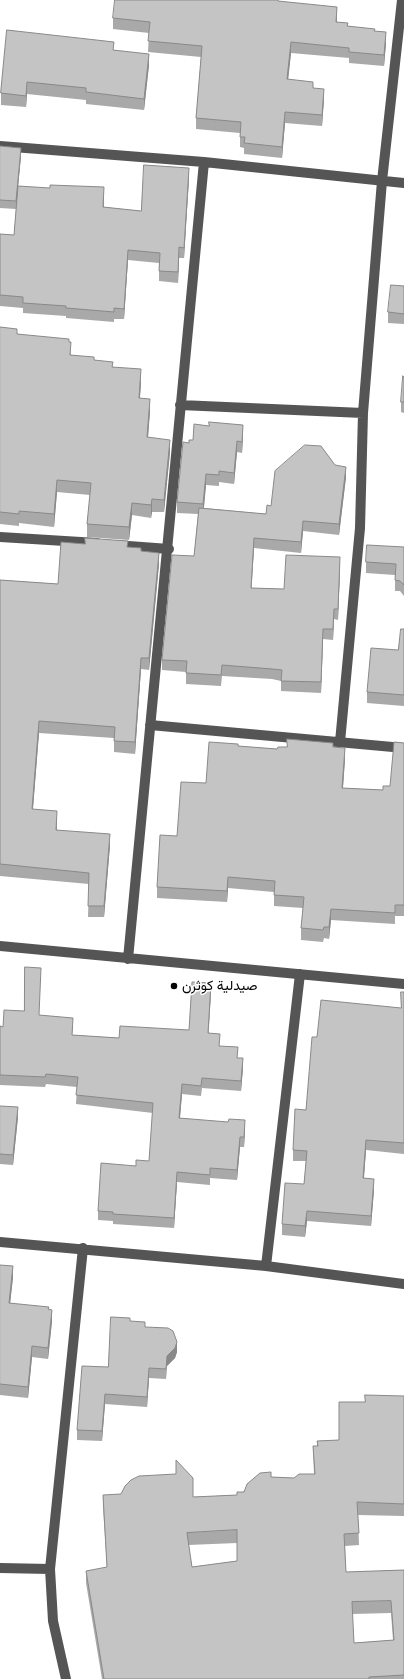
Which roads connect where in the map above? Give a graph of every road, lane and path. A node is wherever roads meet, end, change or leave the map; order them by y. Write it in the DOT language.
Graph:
graph roads {
  1 [pos="402,0"];
  2 [pos="0,146"];
  3 [pos="204,162"];
  4 [pos="382,181"];
  5 [pos="404,183"];
  6 [pos="180,405"];
  7 [pos="363,413"];
  8 [pos="0,536"];
  9 [pos="169,549"];
  10 [pos="150,725"];
  11 [pos="340,742"];
  12 [pos="404,748"];
  13 [pos="0,946"];
  14 [pos="128,958"];
  15 [pos="300,974"];
  16 [pos="404,984"];
  17 [pos="0,1242"];
  18 [pos="83,1248"];
  19 [pos="266,1266"];
  20 [pos="404,1284"];
  21 [pos="0,1568"];
  22 [pos="50,1569"];
  23 [pos="66,1679"];
  1 -- 4 [label="street"];
  2 -- 3 [label="street"];
  3 -- 4 [label="street"];
  3 -- 6 [label="street"];
  4 -- 5 [label="street"];
  4 -- 7 [label="street"];
  6 -- 7 [label="street"];
  6 -- 9 [label="street"];
  7 -- 11 [label="street"];
  8 -- 9 [label="street"];
  9 -- 10 [label="street"];
  10 -- 11 [label="street"];
  10 -- 14 [label="street"];
  11 -- 12 [label="street"];
  13 -- 14 [label="street"];
  14 -- 15 [label="street"];
  15 -- 16 [label="street"];
  15 -- 19 [label="street"];
  17 -- 18 [label="street"];
  18 -- 19 [label="street"];
  18 -- 22 [label="street"];
  19 -- 20 [label="street"];
  21 -- 22 [label="street"];
  22 -- 23 [label="street"];
}
